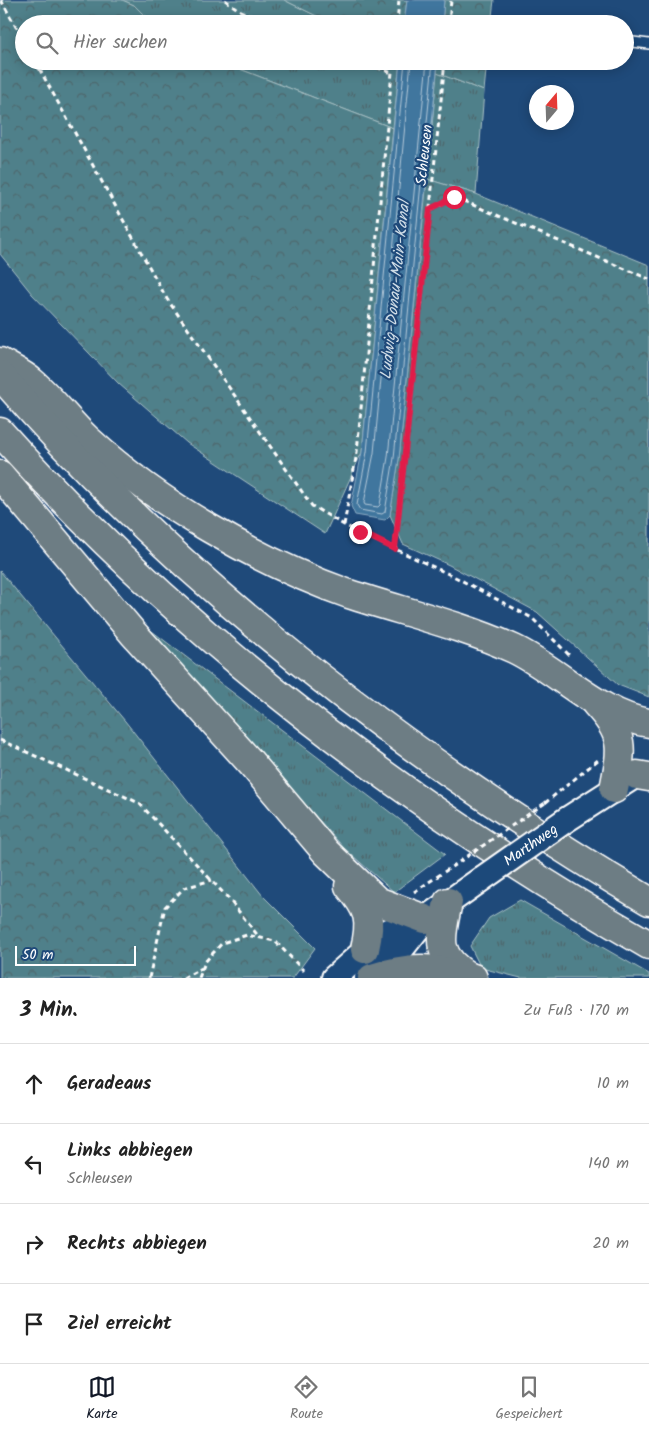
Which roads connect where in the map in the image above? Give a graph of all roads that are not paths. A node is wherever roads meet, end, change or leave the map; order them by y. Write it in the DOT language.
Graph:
graph roads {
  1 [pos="634,42"];
  2 [pos="649,44"];
  3 [pos="0,362"];
  4 [pos="0,375"];
  5 [pos="0,432"];
  6 [pos="0,476"];
  7 [pos="590,697"];
  8 [pos="649,723"];
  9 [pos="640,775"];
  10 [pos="326,852"];
  11 [pos="649,901"];
  12 [pos="448,902"];
  13 [pos="425,919"];
  14 [pos="649,945"];
  15 [pos="365,949"];
  16 [pos="336,976"];
  17 [pos="368,978"];
  18 [pos="372,978"];
  19 [pos="471,978"];
  1 -- 2 [label="lane"];
  3 -- 7 [label="highway"];
  4 -- 11 [label="highway"];
  5 -- 14 [label="highway"];
  6 -- 10 [label="highway"];
  7 -- 8 [label="highway"];
  7 -- 9 [label="highway"];
  9 -- 12 [label="main road, Marthweg, bridge"];
  10 -- 13 [label="highway"];
  10 -- 15 [label="highway"];
  12 -- 13 [label="main road, Marthweg"];
  12 -- 19 [label="highway"];
  13 -- 15 [label="main road, Marthweg"];
  13 -- 17 [label="main road, Marthweg"];
  15 -- 16 [label="main road, Marthweg"];
  18 -- 19 [label="highway"];
}
